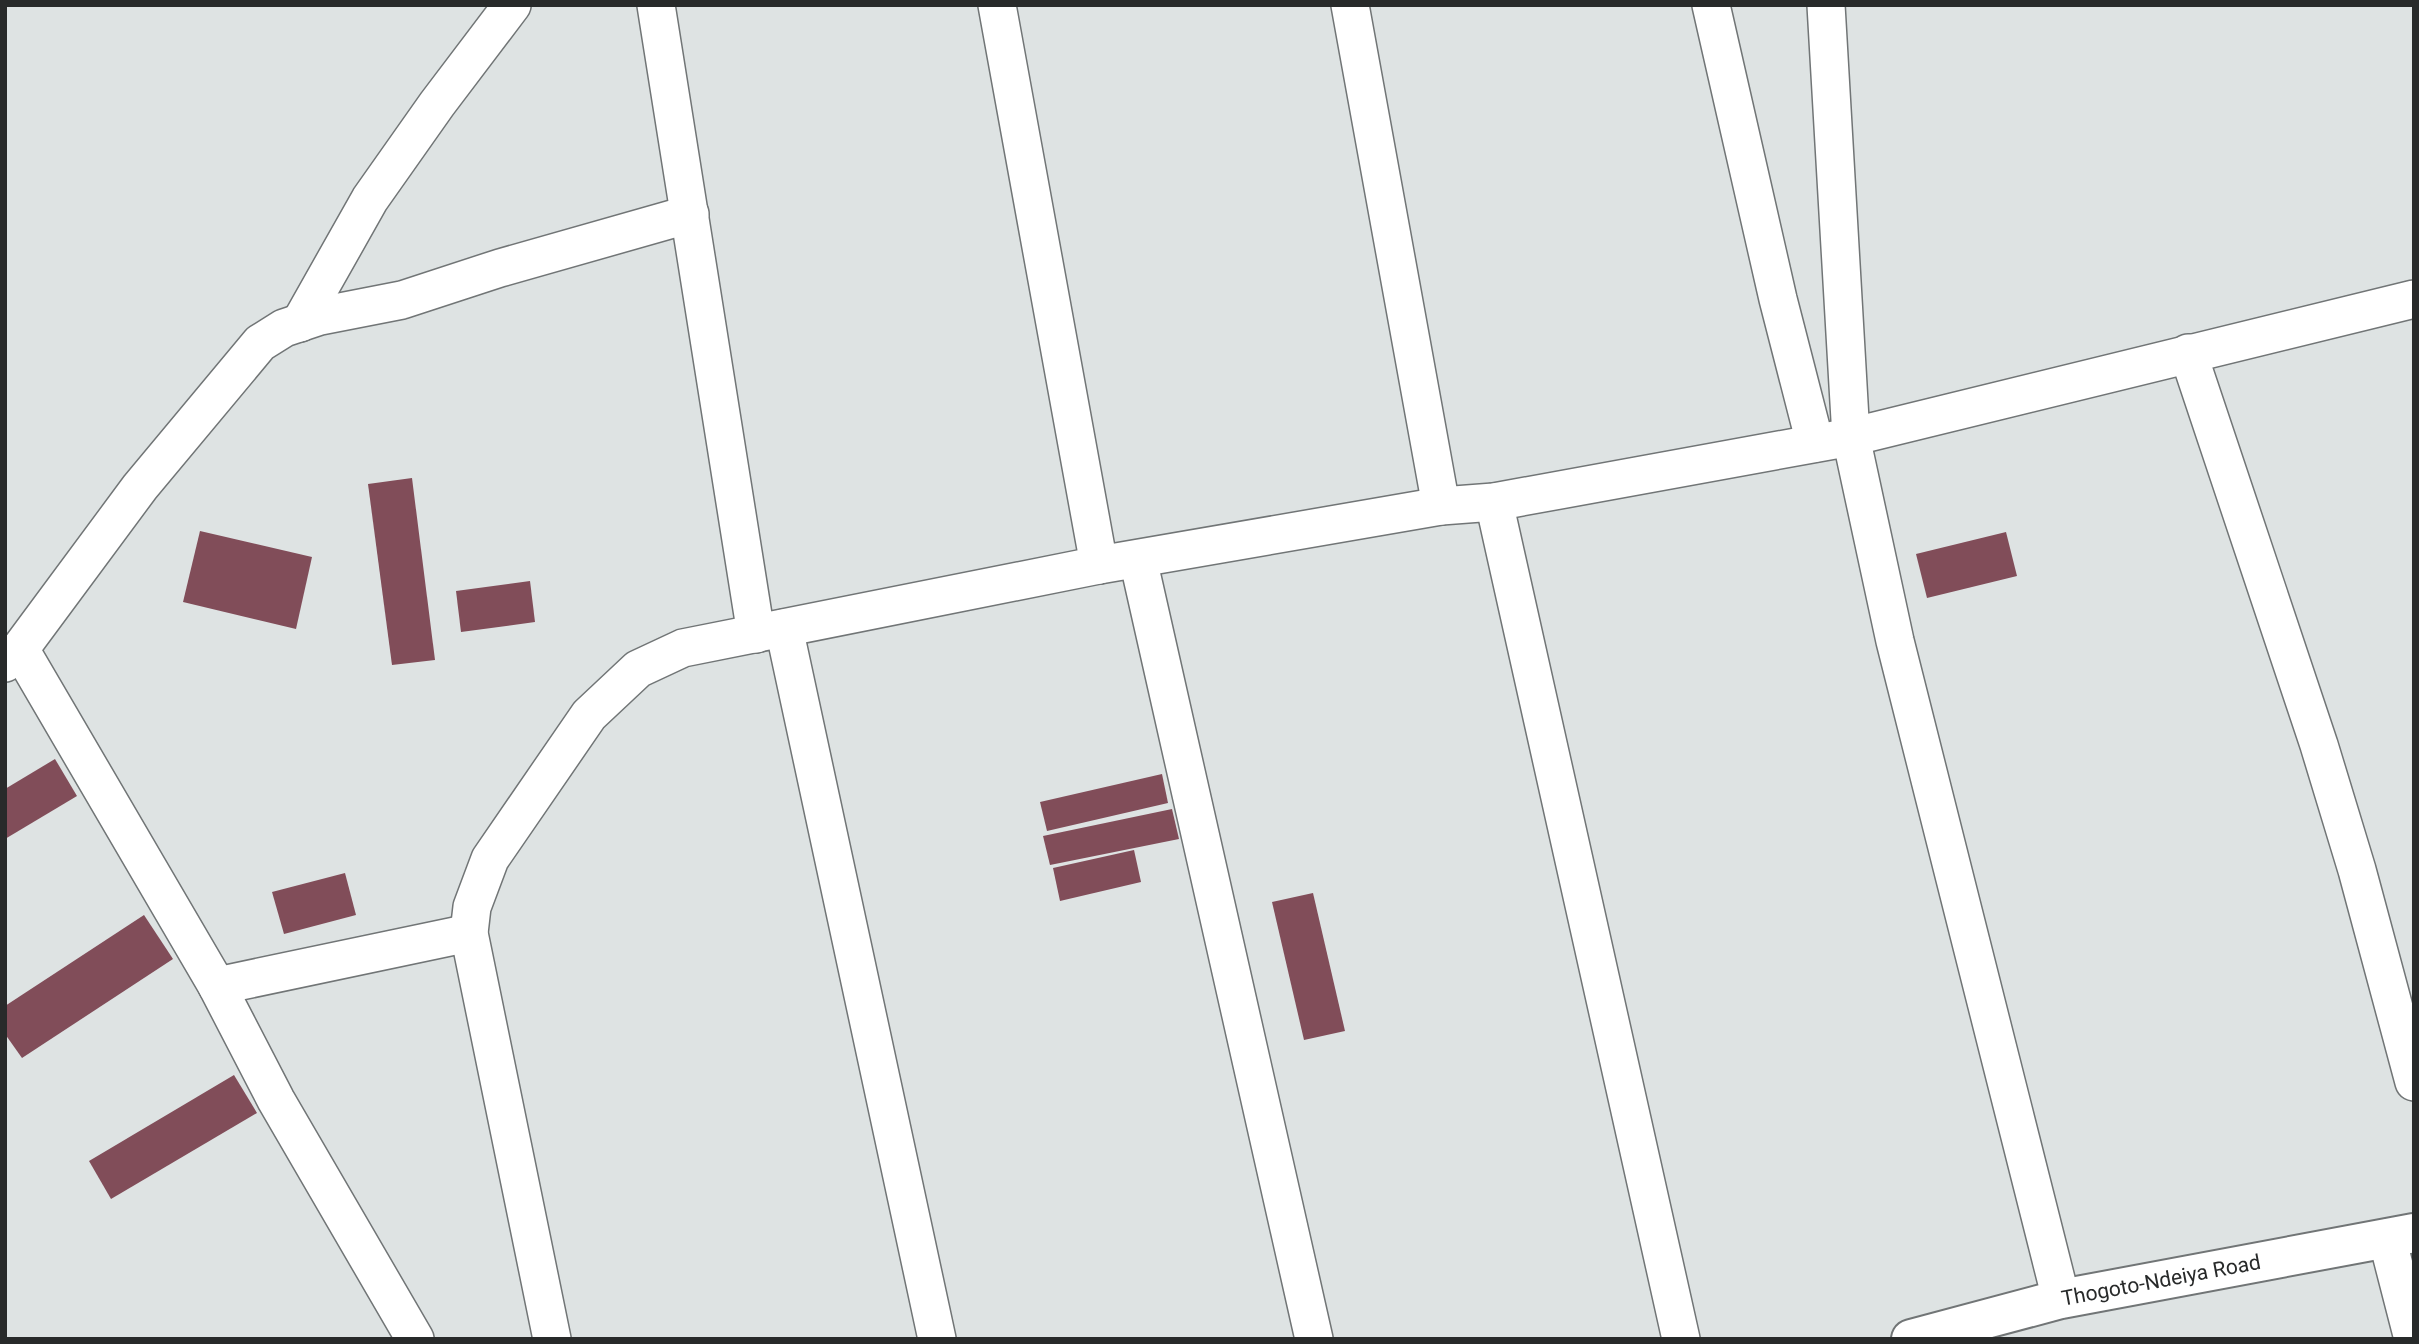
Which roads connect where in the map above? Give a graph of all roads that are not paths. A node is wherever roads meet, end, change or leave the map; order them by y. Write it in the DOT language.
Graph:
graph roads {
  1 [pos="512,5"];
  2 [pos="656,5"];
  3 [pos="997,5"];
  4 [pos="1350,5"];
  5 [pos="1711,5"];
  6 [pos="1826,5"];
  7 [pos="690,214"];
  8 [pos="2414,299"];
  9 [pos="300,323"];
  10 [pos="2188,353"];
  11 [pos="1851,437"];
  12 [pos="1815,443"];
  13 [pos="1494,502"];
  14 [pos="1441,506"];
  15 [pos="1138,559"];
  16 [pos="1099,565"];
  17 [pos="770,631"];
  18 [pos="12,656"];
  19 [pos="469,933"];
  20 [pos="218,986"];
  21 [pos="2414,1082"];
  22 [pos="2401,1236"];
  23 [pos="2061,1300"];
  24 [pos="415,1339"];
  25 [pos="552,1339"];
  26 [pos="937,1339"];
  27 [pos="1314,1339"];
  28 [pos="1681,1339"];
  29 [pos="1911,1339"];
  30 [pos="2413,1339"];
  1 -- 9 [label="street"];
  2 -- 7 [label="street"];
  3 -- 16 [label="street"];
  4 -- 14 [label="street"];
  5 -- 12 [label="street"];
  6 -- 11 [label="street"];
  7 -- 9 [label="street"];
  7 -- 17 [label="street"];
  8 -- 10 [label="street"];
  9 -- 18 [label="street"];
  10 -- 11 [label="street"];
  10 -- 21 [label="street"];
  11 -- 12 [label="street"];
  11 -- 23 [label="street"];
  12 -- 13 [label="street"];
  13 -- 14 [label="street"];
  13 -- 28 [label="street"];
  14 -- 15 [label="street"];
  15 -- 16 [label="street"];
  15 -- 27 [label="street"];
  16 -- 17 [label="street"];
  17 -- 19 [label="street"];
  17 -- 26 [label="street"];
  18 -- 20 [label="street"];
  19 -- 20 [label="street"];
  19 -- 25 [label="street"];
  20 -- 24 [label="street"];
  22 -- 23 [label="main road, Thogoto-Ndeiya Road"];
  22 -- 30 [label="street"];
  23 -- 29 [label="main road, Thogoto-Ndeiya Road"];
}
